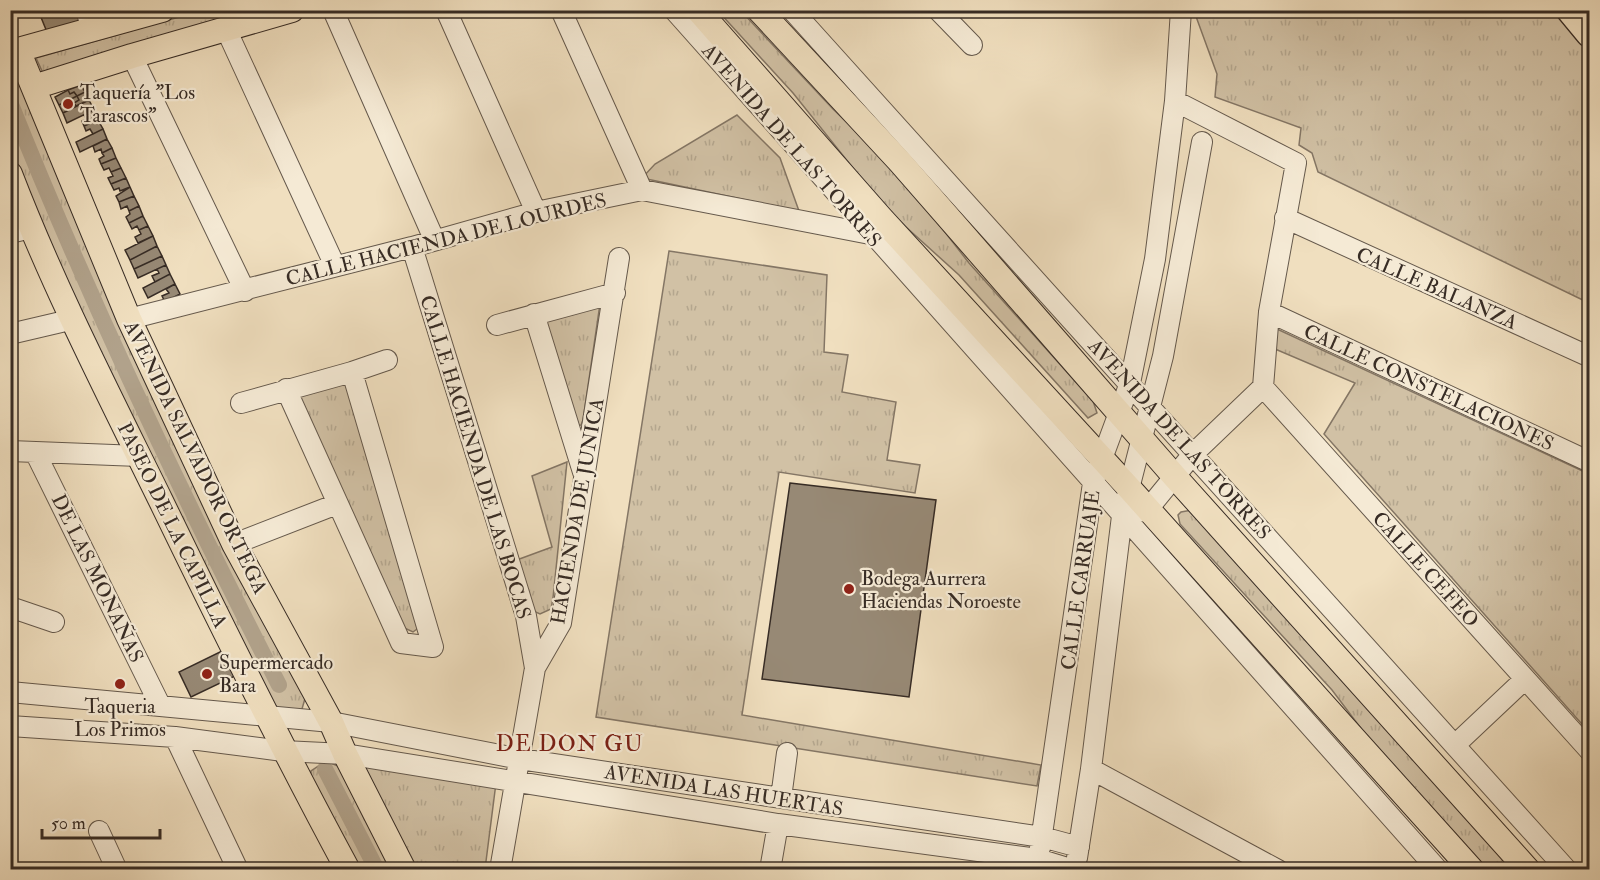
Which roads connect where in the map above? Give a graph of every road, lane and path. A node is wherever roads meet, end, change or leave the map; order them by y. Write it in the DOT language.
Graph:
graph roads {
  1 [pos="162,10"];
  2 [pos="333,10"];
  3 [pos="446,10"];
  4 [pos="561,10"];
  5 [pos="674,10"];
  6 [pos="698,10"];
  7 [pos="759,10"];
  8 [pos="792,10"];
  9 [pos="938,10"];
  10 [pos="1181,10"];
  11 [pos="1571,10"];
  12 [pos="291,11"];
  13 [pos="89,20"];
  14 [pos="226,29"];
  15 [pos="1590,33"];
  16 [pos="972,45"];
  17 [pos="13,48"];
  18 [pos="132,56"];
  19 [pos="34,87"];
  20 [pos="1175,101"];
  21 [pos="1202,142"];
  22 [pos="10,174"];
  23 [pos="642,190"];
  24 [pos="536,212"];
  25 [pos="1285,218"];
  26 [pos="21,231"];
  27 [pos="870,234"];
  28 [pos="434,239"];
  29 [pos="412,247"];
  30 [pos="619,258"];
  31 [pos="335,266"];
  32 [pos="245,291"];
  33 [pos="615,293"];
  34 [pos="1269,312"];
  35 [pos="534,314"];
  36 [pos="74,319"];
  37 [pos="129,319"];
  38 [pos="497,325"];
  39 [pos="10,334"];
  40 [pos="1590,357"];
  41 [pos="387,360"];
  42 [pos="352,372"];
  43 [pos="1131,384"];
  44 [pos="1263,387"];
  45 [pos="286,389"];
  46 [pos="241,403"];
  47 [pos="1151,408"];
  48 [pos="1120,415"];
  49 [pos="1143,441"];
  50 [pos="10,451"];
  51 [pos="35,452"];
  52 [pos="1193,454"];
  53 [pos="139,456"];
  54 [pos="1104,460"];
  55 [pos="1590,462"];
  56 [pos="585,477"];
  57 [pos="1174,477"];
  58 [pos="1093,483"];
  59 [pos="1129,488"];
  60 [pos="337,504"];
  61 [pos="1148,509"];
  62 [pos="1122,516"];
  63 [pos="234,544"];
  64 [pos="10,607"];
  65 [pos="526,616"];
  66 [pos="54,622"];
  67 [pos="561,623"];
  68 [pos="535,668"];
  69 [pos="1524,680"];
  70 [pos="10,692"];
  71 [pos="160,705"];
  72 [pos="267,717"];
  73 [pos="332,722"];
  74 [pos="10,726"];
  75 [pos="175,737"];
  76 [pos="1455,745"];
  77 [pos="283,751"];
  78 [pos="1590,751"];
  79 [pos="787,753"];
  80 [pos="345,754"];
  81 [pos="520,759"];
  82 [pos="1091,769"];
  83 [pos="516,780"];
  84 [pos="781,798"];
  85 [pos="778,824"];
  86 [pos="99,831"];
  87 [pos="1042,837"];
  88 [pos="1079,847"];
  89 [pos="1037,864"];
  90 [pos="117,870"];
  91 [pos="238,870"];
  92 [pos="348,870"];
  93 [pos="404,870"];
  94 [pos="500,870"];
  95 [pos="770,870"];
  96 [pos="1075,870"];
  97 [pos="1278,870"];
  98 [pos="1438,870"];
  99 [pos="1472,870"];
  100 [pos="1528,870"];
  101 [pos="1567,870"];
  1 -- 13 [label="main road"];
  2 -- 28 [label="street"];
  3 -- 24 [label="street"];
  4 -- 23 [label="street"];
  5 -- 27 [label="street, AVENIDA DE LAS TORRES"];
  6 -- 54 [label="main road, AVENIDA DE LAS TORRES"];
  7 -- 48 [label="main road, AVENIDA DE LAS TORRES"];
  8 -- 43 [label="street, AVENIDA DE LAS TORRES"];
  9 -- 16 [label="street"];
  10 -- 20 [label="street, CALLE CARRUAJE"];
  11 -- 15 [label="highway"];
  12 -- 14 [label="main road"];
  13 -- 17 [label="main road"];
  14 -- 18 [label="main road"];
  14 -- 31 [label="street"];
  17 -- 19 [label="main road, AVENIDA SALVADOR ORTEGA"];
  18 -- 19 [label="main road"];
  18 -- 32 [label="street"];
  19 -- 37 [label="main road, AVENIDA SALVADOR ORTEGA"];
  20 -- 25 [label="street"];
  20 -- 43 [label="street, CALLE CARRUAJE"];
  21 -- 47 [label="street, CALLE CARRUAJE"];
  22 -- 26 [label="main road, PASEO DE LA CAPILLA"];
  23 -- 24 [label="street, CALLE HACIENDA DE LOURDES"];
  23 -- 27 [label="street, CALLE HACIENDA DE LOURDES"];
  24 -- 28 [label="street, CALLE HACIENDA DE LOURDES"];
  25 -- 34 [label="street"];
  25 -- 40 [label="street, CALLE BALANZA"];
  26 -- 36 [label="main road, PASEO DE LA CAPILLA"];
  27 -- 58 [label="street, AVENIDA DE LAS TORRES"];
  28 -- 29 [label="street, CALLE HACIENDA DE LOURDES"];
  29 -- 31 [label="street, CALLE HACIENDA DE LOURDES"];
  29 -- 65 [label="street, CALLE HACIENDA DE LAS BOCAS"];
  30 -- 33 [label="street, HACIENDA DE JUNICA"];
  31 -- 32 [label="street, CALLE HACIENDA DE LOURDES"];
  32 -- 37 [label="street, CALLE HACIENDA DE LOURDES"];
  33 -- 35 [label="street"];
  33 -- 56 [label="street, HACIENDA DE JUNICA"];
  34 -- 44 [label="street"];
  34 -- 55 [label="street, CALLE CONSTELACIONES"];
  35 -- 38 [label="street"];
  35 -- 56 [label="street"];
  36 -- 39 [label="street"];
  36 -- 53 [label="main road, PASEO DE LA CAPILLA"];
  37 -- 63 [label="main road, AVENIDA SALVADOR ORTEGA"];
  41 -- 42 [label="street"];
  42 -- 45 [label="street"];
  42 -- 60 [label="street"];
  43 -- 47 [label="street, AVENIDA DE LAS TORRES"];
  43 -- 48 [label="street, CALLE CARRUAJE"];
  44 -- 52 [label="street"];
  44 -- 69 [label="street, CALLE CEFEO"];
  45 -- 46 [label="street"];
  45 -- 60 [label="street"];
  47 -- 49 [label="street, CALLE CARRUAJE"];
  47 -- 52 [label="street, AVENIDA DE LAS TORRES"];
  48 -- 49 [label="main road, AVENIDA DE LAS TORRES"];
  48 -- 54 [label="street, CALLE CARRUAJE"];
  49 -- 57 [label="main road, AVENIDA DE LAS TORRES"];
  49 -- 59 [label="street, CALLE CARRUAJE"];
  50 -- 51 [label="street"];
  51 -- 53 [label="street"];
  51 -- 71 [label="street, DE LAS MONAÑAS"];
  52 -- 57 [label="street"];
  52 -- 76 [label="street, AVENIDA DE LAS TORRES"];
  53 -- 72 [label="main road, PASEO DE LA CAPILLA"];
  54 -- 58 [label="street, CALLE CARRUAJE"];
  54 -- 59 [label="main road, AVENIDA DE LAS TORRES"];
  56 -- 67 [label="street, HACIENDA DE JUNICA"];
  57 -- 61 [label="street"];
  57 -- 100 [label="main road, AVENIDA DE LAS TORRES"];
  58 -- 62 [label="street, AVENIDA DE LAS TORRES"];
  58 -- 87 [label="street, CALLE CARRUAJE"];
  59 -- 61 [label="main road, AVENIDA DE LAS TORRES"];
  59 -- 62 [label="street, CALLE CARRUAJE"];
  60 -- 63 [label="street"];
  61 -- 62 [label="street"];
  61 -- 99 [label="main road, AVENIDA DE LAS TORRES"];
  62 -- 82 [label="street, CALLE CARRUAJE"];
  62 -- 98 [label="street, AVENIDA DE LAS TORRES"];
  63 -- 73 [label="main road, AVENIDA SALVADOR ORTEGA"];
  64 -- 66 [label="street"];
  65 -- 67 [label="street"];
  65 -- 68 [label="street, CALLE HACIENDA DE LAS BOCAS"];
  67 -- 68 [label="street, HACIENDA DE JUNICA"];
  68 -- 81 [label="street, HACIENDA DE JUNICA"];
  69 -- 76 [label="street"];
  69 -- 78 [label="street, CALLE CEFEO"];
  70 -- 71 [label="street, AVENIDA LAS HUERTAS"];
  71 -- 72 [label="street, AVENIDA LAS HUERTAS"];
  72 -- 73 [label="street, AVENIDA LAS HUERTAS"];
  72 -- 77 [label="main road, PASEO DE LA CAPILLA"];
  73 -- 80 [label="main road, AVENIDA SALVADOR ORTEGA"];
  73 -- 81 [label="street, AVENIDA LAS HUERTAS"];
  74 -- 75 [label="street, AVENIDA LAS HUERTAS"];
  75 -- 77 [label="street, AVENIDA LAS HUERTAS"];
  75 -- 91 [label="street"];
  76 -- 101 [label="street, AVENIDA DE LAS TORRES"];
  77 -- 80 [label="street, AVENIDA LAS HUERTAS"];
  77 -- 92 [label="main road, PASEO DE LA CAPILLA"];
  79 -- 84 [label="street"];
  80 -- 83 [label="street, AVENIDA LAS HUERTAS"];
  80 -- 93 [label="main road, AVENIDA SALVADOR ORTEGA"];
  81 -- 83 [label="street, HACIENDA DE JUNICA"];
  81 -- 84 [label="street, AVENIDA LAS HUERTAS"];
  82 -- 88 [label="street, CALLE CARRUAJE"];
  82 -- 97 [label="street"];
  83 -- 85 [label="street, AVENIDA LAS HUERTAS"];
  83 -- 94 [label="street, HACIENDA DE JUNICA"];
  84 -- 87 [label="street, AVENIDA LAS HUERTAS"];
  85 -- 89 [label="street, AVENIDA LAS HUERTAS"];
  85 -- 95 [label="street"];
  86 -- 90 [label="street"];
  87 -- 88 [label="street, AVENIDA LAS HUERTAS"];
  87 -- 89 [label="street, CALLE CARRUAJE"];
  88 -- 96 [label="street, CALLE CARRUAJE"];
  89 -- 96 [label="street, AVENIDA LAS HUERTAS"];
}
